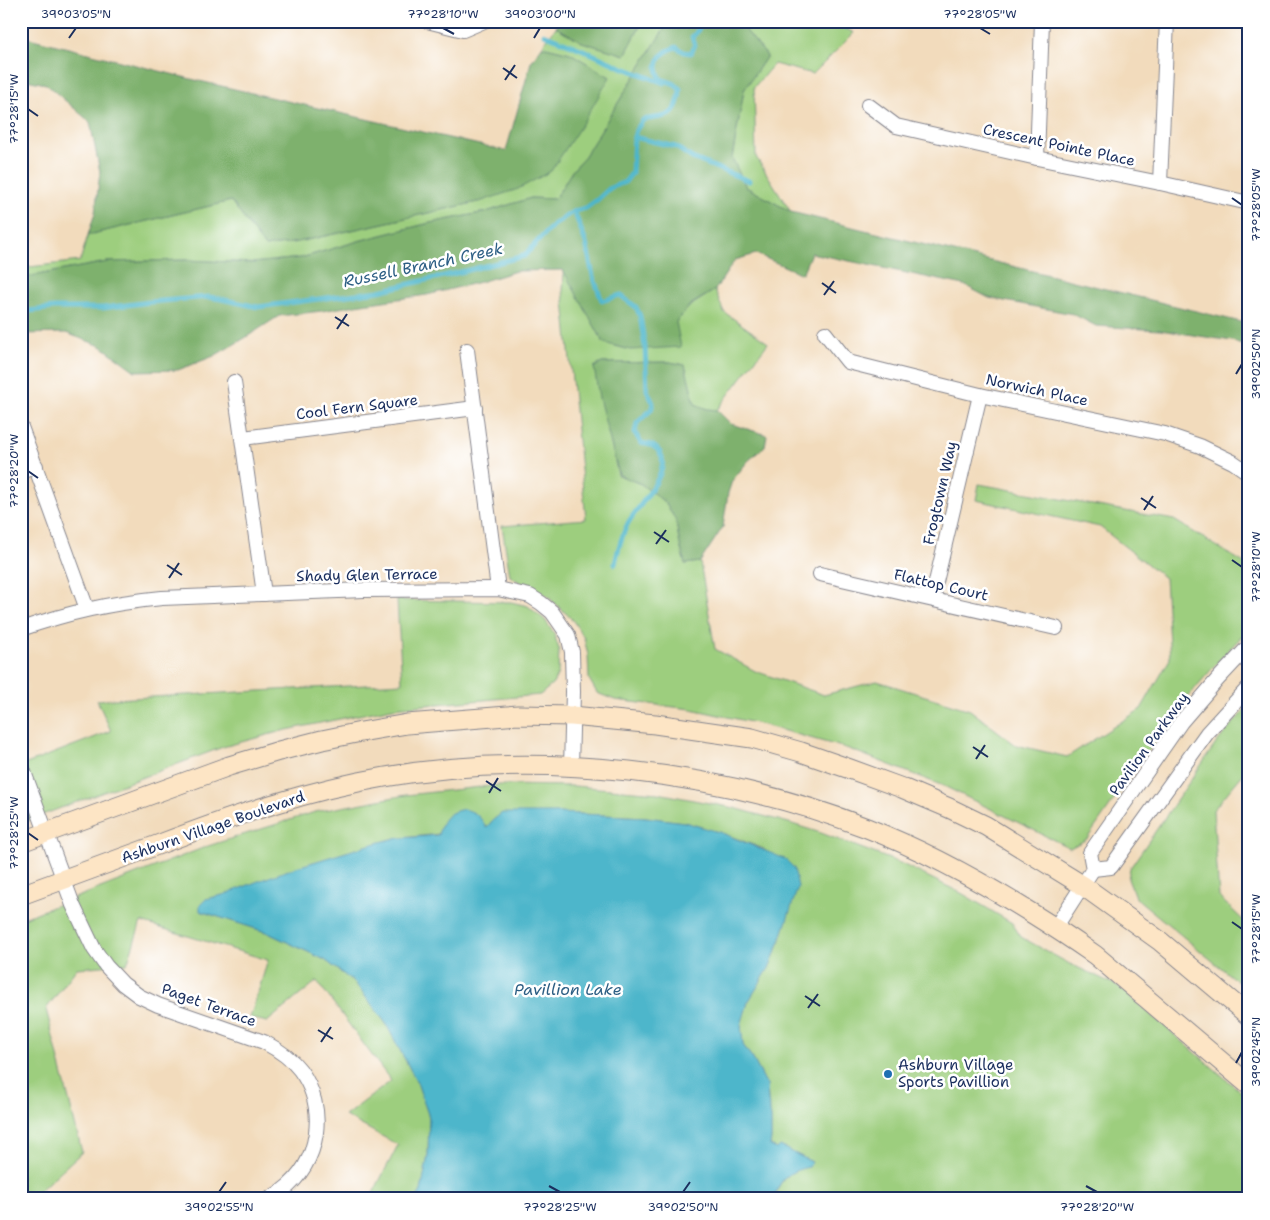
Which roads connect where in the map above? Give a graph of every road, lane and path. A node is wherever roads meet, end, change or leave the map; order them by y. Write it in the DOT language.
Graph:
graph roads {
  1 [pos="427,21"];
  2 [pos="484,21"];
  3 [pos="1042,21"];
  4 [pos="1167,21"];
  5 [pos="868,105"];
  6 [pos="1037,158"];
  7 [pos="1160,183"];
  8 [pos="1249,203"];
  9 [pos="825,334"];
  10 [pos="467,350"];
  11 [pos="234,382"];
  12 [pos="980,395"];
  13 [pos="475,408"];
  14 [pos="21,427"];
  15 [pos="242,438"];
  16 [pos="36,466"];
  17 [pos="21,472"];
  18 [pos="1249,473"];
  19 [pos="820,574"];
  20 [pos="498,589"];
  21 [pos="264,594"];
  22 [pos="932,599"];
  23 [pos="87,609"];
  24 [pos="21,628"];
  25 [pos="1056,628"];
  26 [pos="1249,646"];
  27 [pos="1249,687"];
  28 [pos="572,716"];
  29 [pos="21,764"];
  30 [pos="572,767"];
  31 [pos="46,833"];
  32 [pos="21,842"];
  33 [pos="1093,869"];
  34 [pos="63,879"];
  35 [pos="1082,885"];
  36 [pos="21,895"];
  37 [pos="1054,928"];
  38 [pos="1249,1016"];
  39 [pos="1249,1085"];
  40 [pos="269,1199"];
  1 -- 2 [label="street"];
  3 -- 6 [label="street"];
  4 -- 7 [label="street"];
  5 -- 6 [label="street, Crescent Pointe Place"];
  6 -- 7 [label="street, Crescent Pointe Place"];
  7 -- 8 [label="street, Crescent Pointe Place"];
  9 -- 12 [label="street, Norwich Place"];
  10 -- 13 [label="street"];
  11 -- 15 [label="street"];
  12 -- 18 [label="street, Norwich Place"];
  12 -- 22 [label="street, Frogtown Way"];
  13 -- 15 [label="street, Cool Fern Square"];
  13 -- 20 [label="street"];
  14 -- 16 [label="street"];
  15 -- 21 [label="street"];
  16 -- 17 [label="street"];
  16 -- 23 [label="street"];
  19 -- 22 [label="street, Flattop Court"];
  20 -- 21 [label="street, Shady Glen Terrace"];
  20 -- 28 [label="street, Shady Glen Terrace"];
  21 -- 23 [label="street, Shady Glen Terrace"];
  22 -- 25 [label="street, Flattop Court"];
  23 -- 24 [label="street, Shady Glen Terrace"];
  26 -- 33 [label="street, Pavilion Parkway"];
  27 -- 33 [label="street"];
  28 -- 30 [label="street, Shady Glen Terrace"];
  28 -- 31 [label="main road"];
  28 -- 35 [label="main road"];
  29 -- 31 [label="street, Paget Terrace"];
  30 -- 34 [label="main road, Ashburn Village Boulevard"];
  30 -- 37 [label="main road, Ashburn Village Boulevard"];
  31 -- 32 [label="main road"];
  31 -- 34 [label="street, Paget Terrace"];
  33 -- 35 [label="street, Pavilion Parkway"];
  34 -- 36 [label="main road, Ashburn Village Boulevard"];
  34 -- 40 [label="street, Paget Terrace"];
  35 -- 37 [label="street, Pavilion Parkway"];
  35 -- 38 [label="main road"];
  37 -- 39 [label="main road, Ashburn Village Boulevard"];
}
